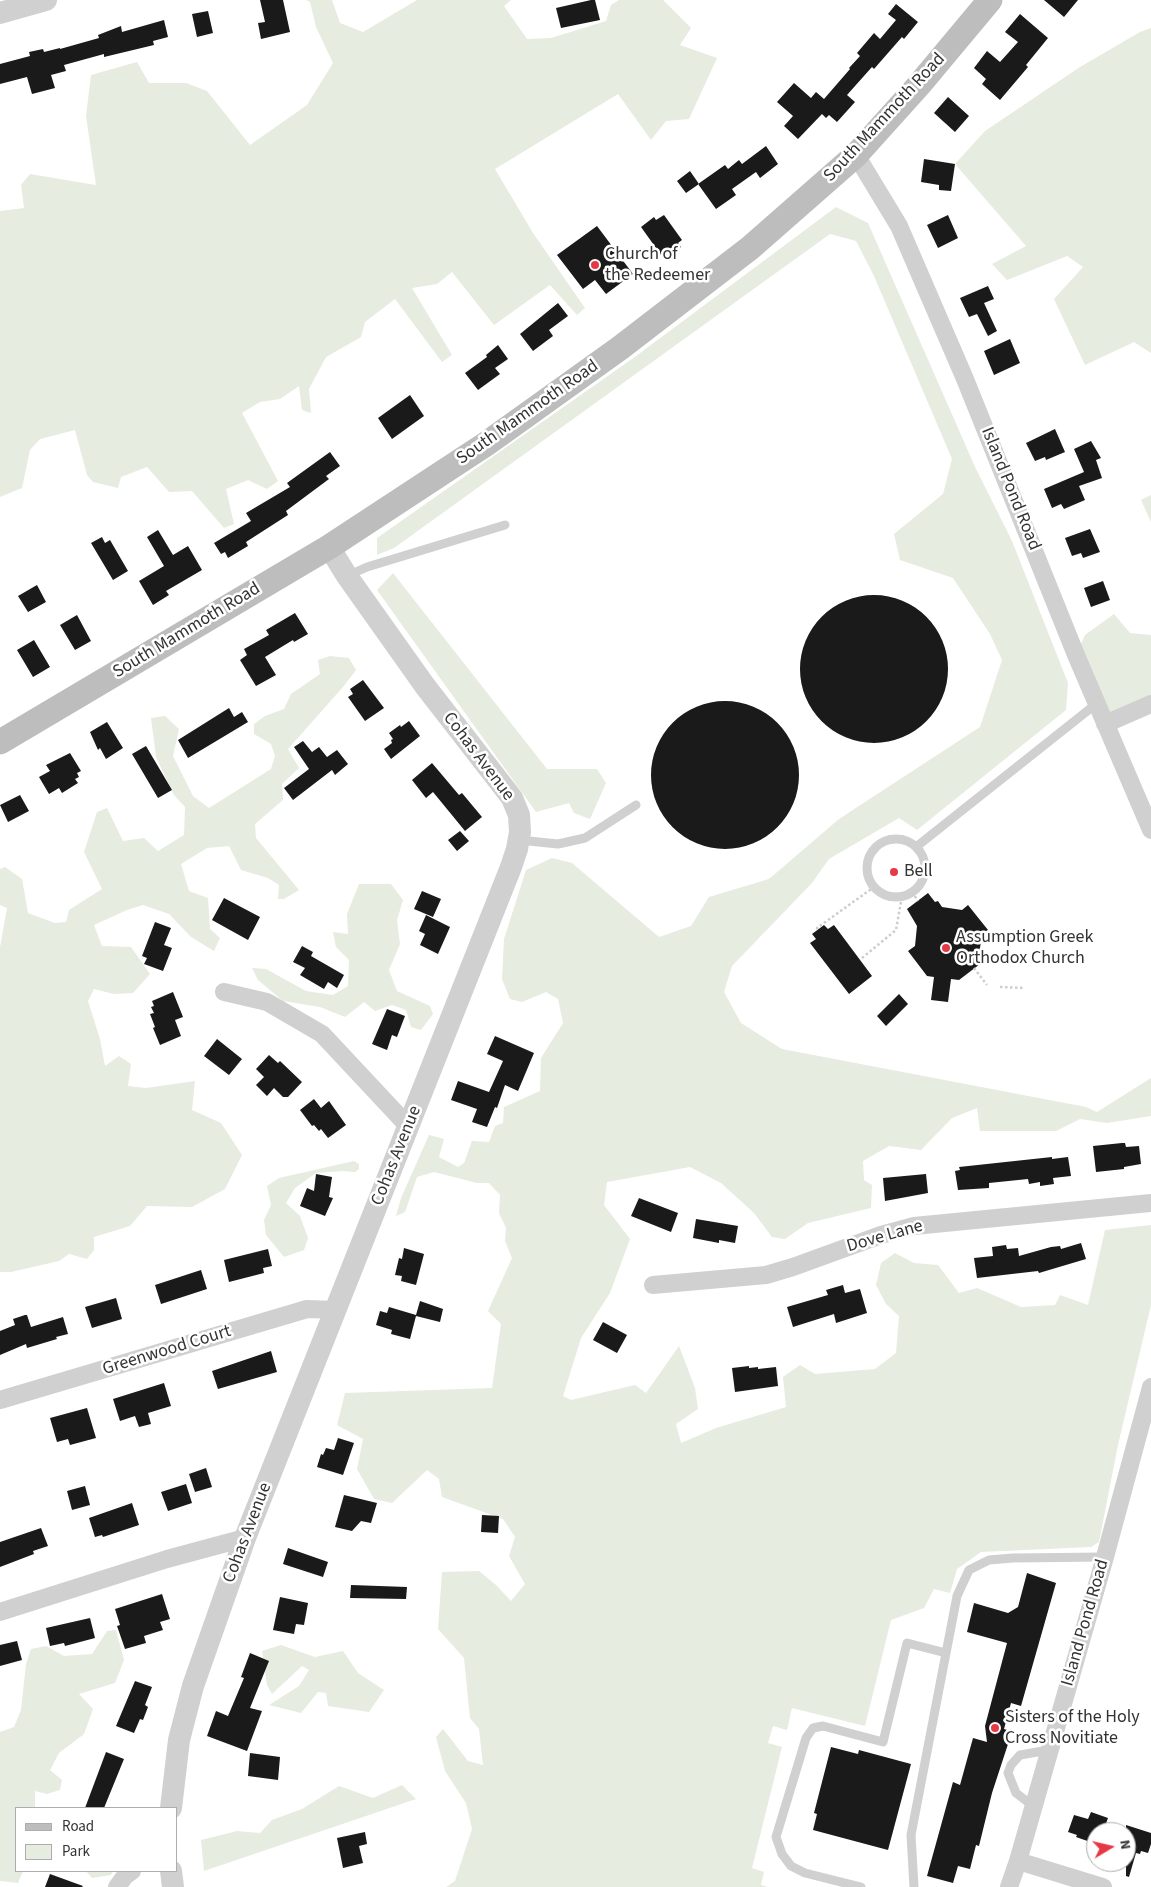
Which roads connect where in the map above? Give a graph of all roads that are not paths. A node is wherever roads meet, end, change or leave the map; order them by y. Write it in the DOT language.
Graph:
graph roads {
  1 [pos="46,0"];
  2 [pos="990,0"];
  3 [pos="0,14"];
  4 [pos="856,155"];
  5 [pos="505,525"];
  6 [pos="330,547"];
  7 [pos="347,576"];
  8 [pos="1096,704"];
  9 [pos="1151,704"];
  10 [pos="1105,724"];
  11 [pos="0,742"];
  12 [pos="636,805"];
  13 [pos="1151,830"];
  14 [pos="519,840"];
  15 [pos="916,846"];
  16 [pos="224,992"];
  17 [pos="409,1127"];
  18 [pos="1151,1203"];
  19 [pos="653,1284"];
  20 [pos="336,1310"];
  21 [pos="1151,1387"];
  22 [pos="0,1400"];
  23 [pos="245,1538"];
  24 [pos="1105,1557"];
  25 [pos="0,1612"];
  26 [pos="946,1653"];
  27 [pos="1049,1750"];
  28 [pos="1033,1806"];
  29 [pos="171,1807"];
  30 [pos="1018,1861"];
  31 [pos="131,1872"];
  32 [pos="171,1872"];
  33 [pos="117,1887"];
  34 [pos="173,1887"];
  35 [pos="861,1887"];
  36 [pos="914,1887"];
  37 [pos="1009,1887"];
  38 [pos="1104,1887"];
  1 -- 3 [label="street"];
  2 -- 4 [label="main road, South Mammoth Road"];
  4 -- 6 [label="main road, South Mammoth Road"];
  4 -- 8 [label="street, Island Pond Road"];
  5 -- 7 [label="lane"];
  6 -- 7 [label="street, Cohas Avenue"];
  6 -- 11 [label="main road, South Mammoth Road"];
  7 -- 14 [label="street, Cohas Avenue"];
  8 -- 10 [label="street, Island Pond Road"];
  8 -- 15 [label="lane"];
  9 -- 10 [label="street"];
  10 -- 13 [label="street, Island Pond Road"];
  12 -- 14 [label="lane"];
  14 -- 17 [label="street, Cohas Avenue"];
  15 -- 15 [label="lane"];
  16 -- 17 [label="street"];
  17 -- 20 [label="street, Cohas Avenue"];
  18 -- 19 [label="street, Dove Lane"];
  20 -- 22 [label="street, Greenwood Court"];
  20 -- 23 [label="street, Cohas Avenue"];
  21 -- 24 [label="street, Island Pond Road"];
  23 -- 25 [label="street"];
  23 -- 29 [label="street, Cohas Avenue"];
  24 -- 26 [label="lane"];
  24 -- 27 [label="street, Island Pond Road"];
  26 -- 35 [label="lane"];
  26 -- 36 [label="lane"];
  27 -- 28 [label="street, Island Pond Road"];
  27 -- 28 [label="lane"];
  28 -- 30 [label="street, Island Pond Road"];
  30 -- 37 [label="street, Island Pond Road"];
  30 -- 38 [label="street"];
  31 -- 33 [label="street"];
  32 -- 34 [label="street"];
}
